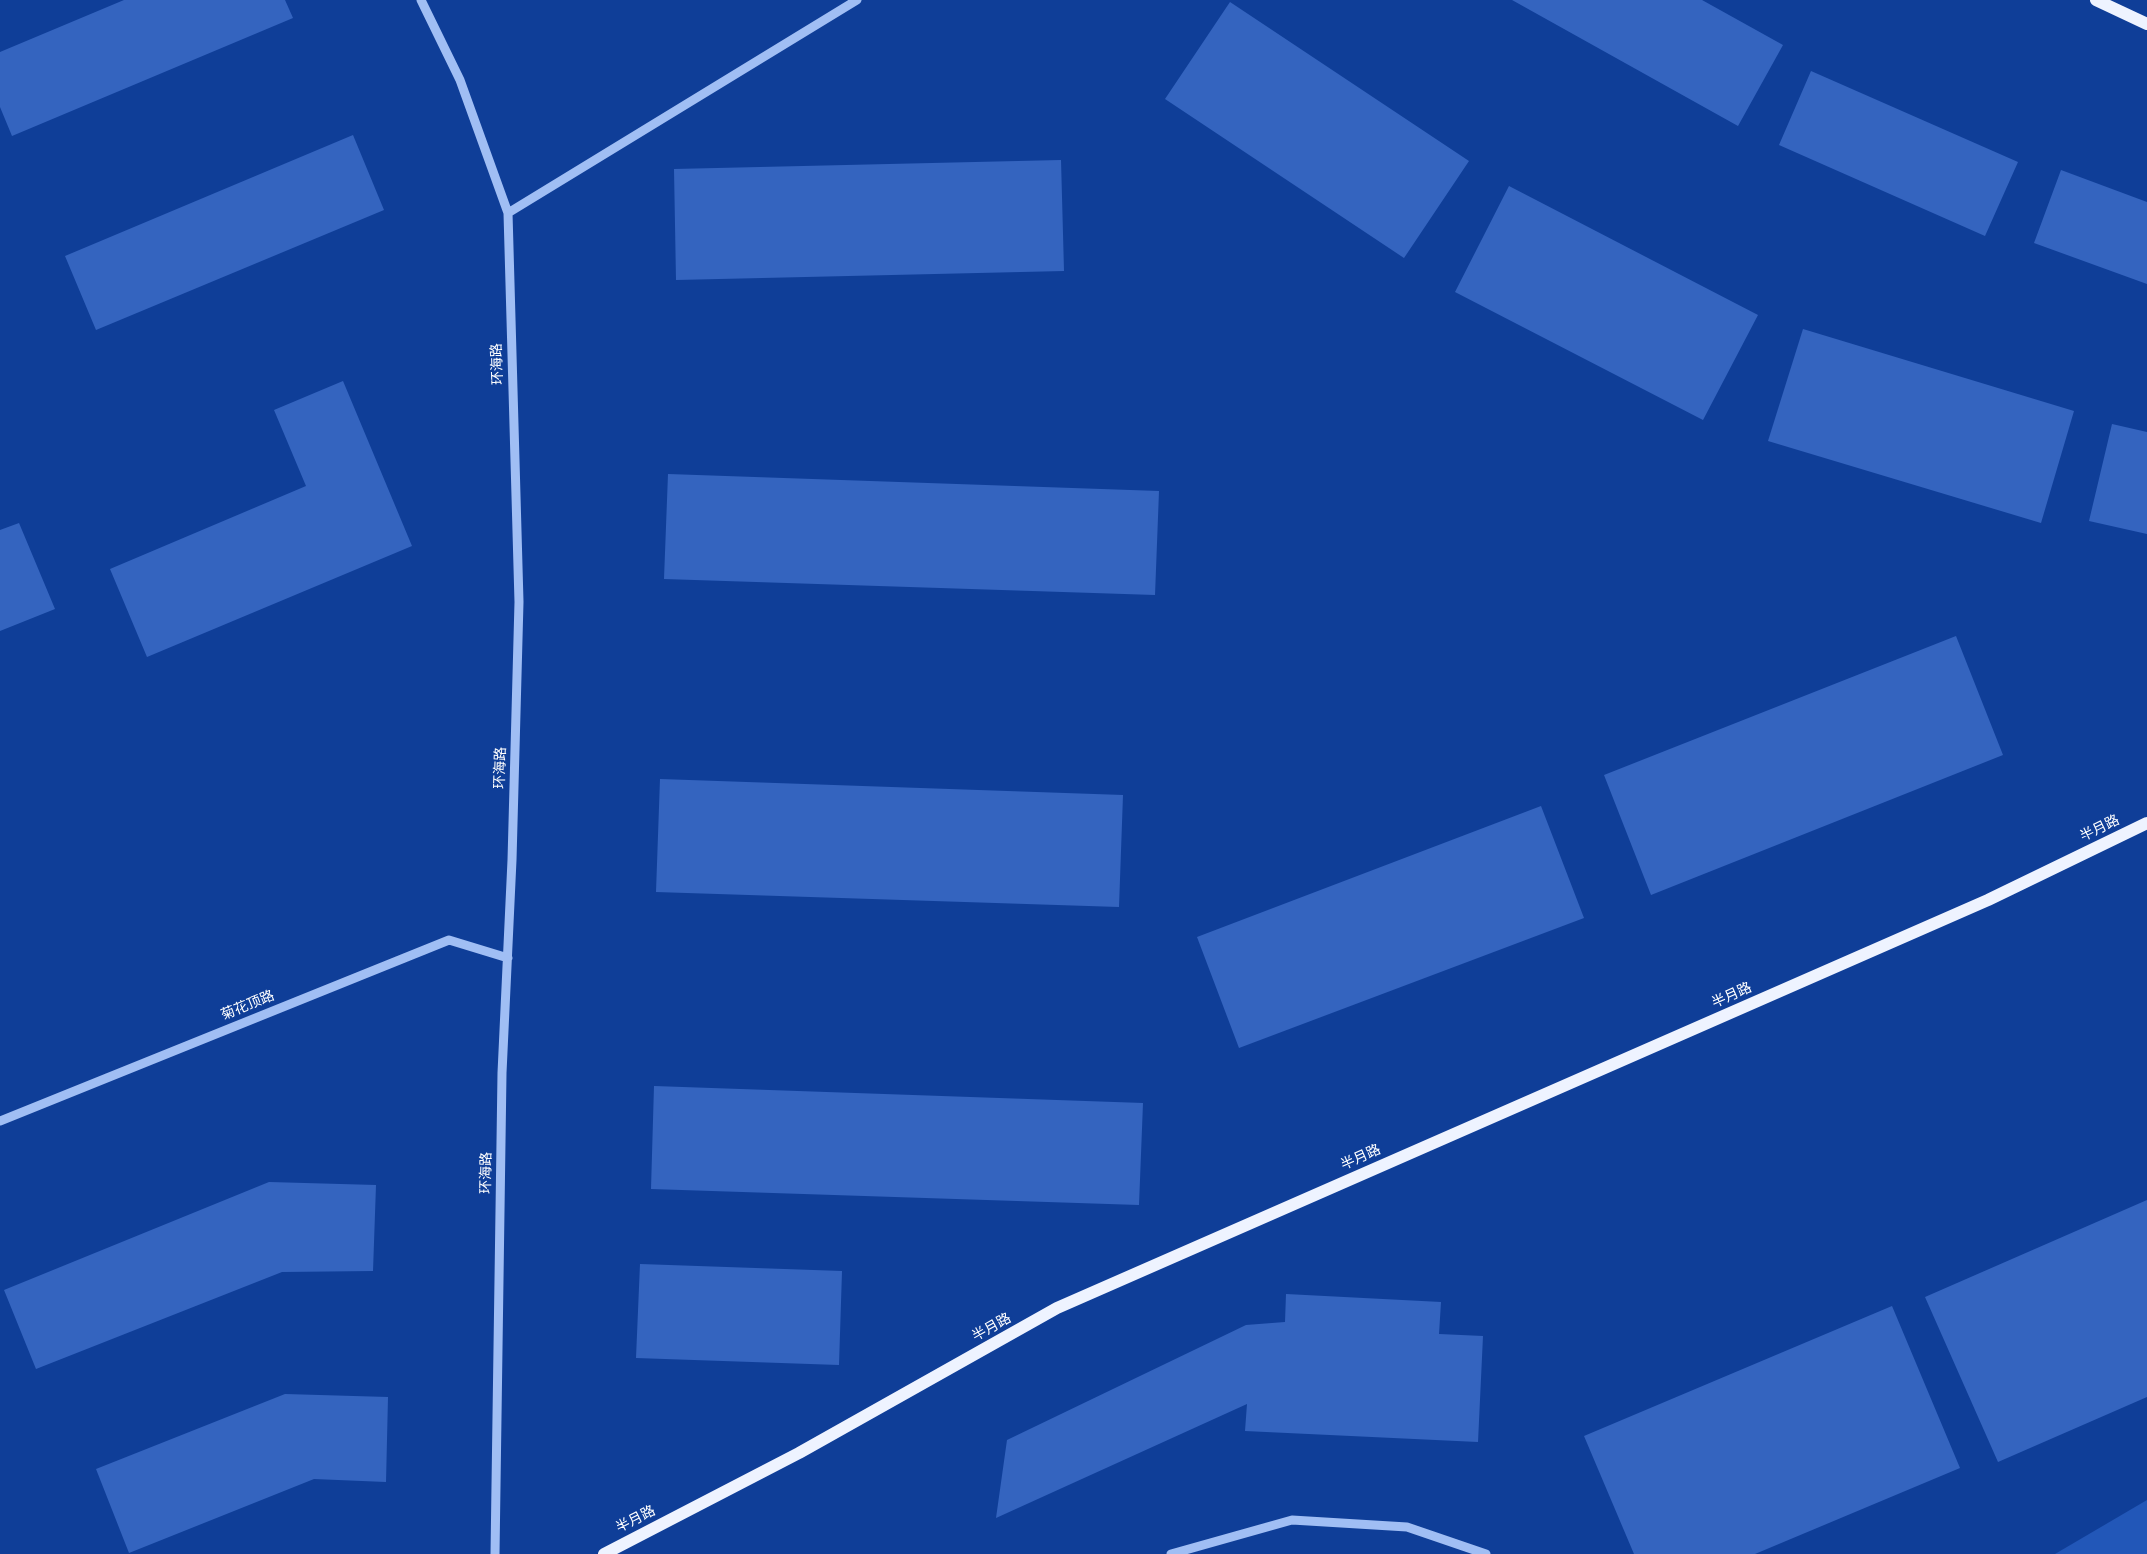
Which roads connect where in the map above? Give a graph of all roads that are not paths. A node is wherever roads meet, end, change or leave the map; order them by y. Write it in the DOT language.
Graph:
graph roads {
  1 [pos="421,0"];
  2 [pos="857,0"];
  3 [pos="2096,0"];
  4 [pos="2147,24"];
  5 [pos="508,213"];
  6 [pos="2147,823"];
  7 [pos="508,958"];
  8 [pos="0,1120"];
  9 [pos="495,1554"];
  10 [pos="604,1554"];
  11 [pos="1171,1554"];
  12 [pos="1486,1554"];
  1 -- 5 [label="street, 环海路"];
  2 -- 5 [label="street"];
  3 -- 4 [label="main road"];
  5 -- 7 [label="street, 环海路"];
  6 -- 10 [label="main road, 半月路"];
  7 -- 8 [label="street, 菊花顶路"];
  7 -- 9 [label="street, 环海路"];
  11 -- 12 [label="street"];
}
